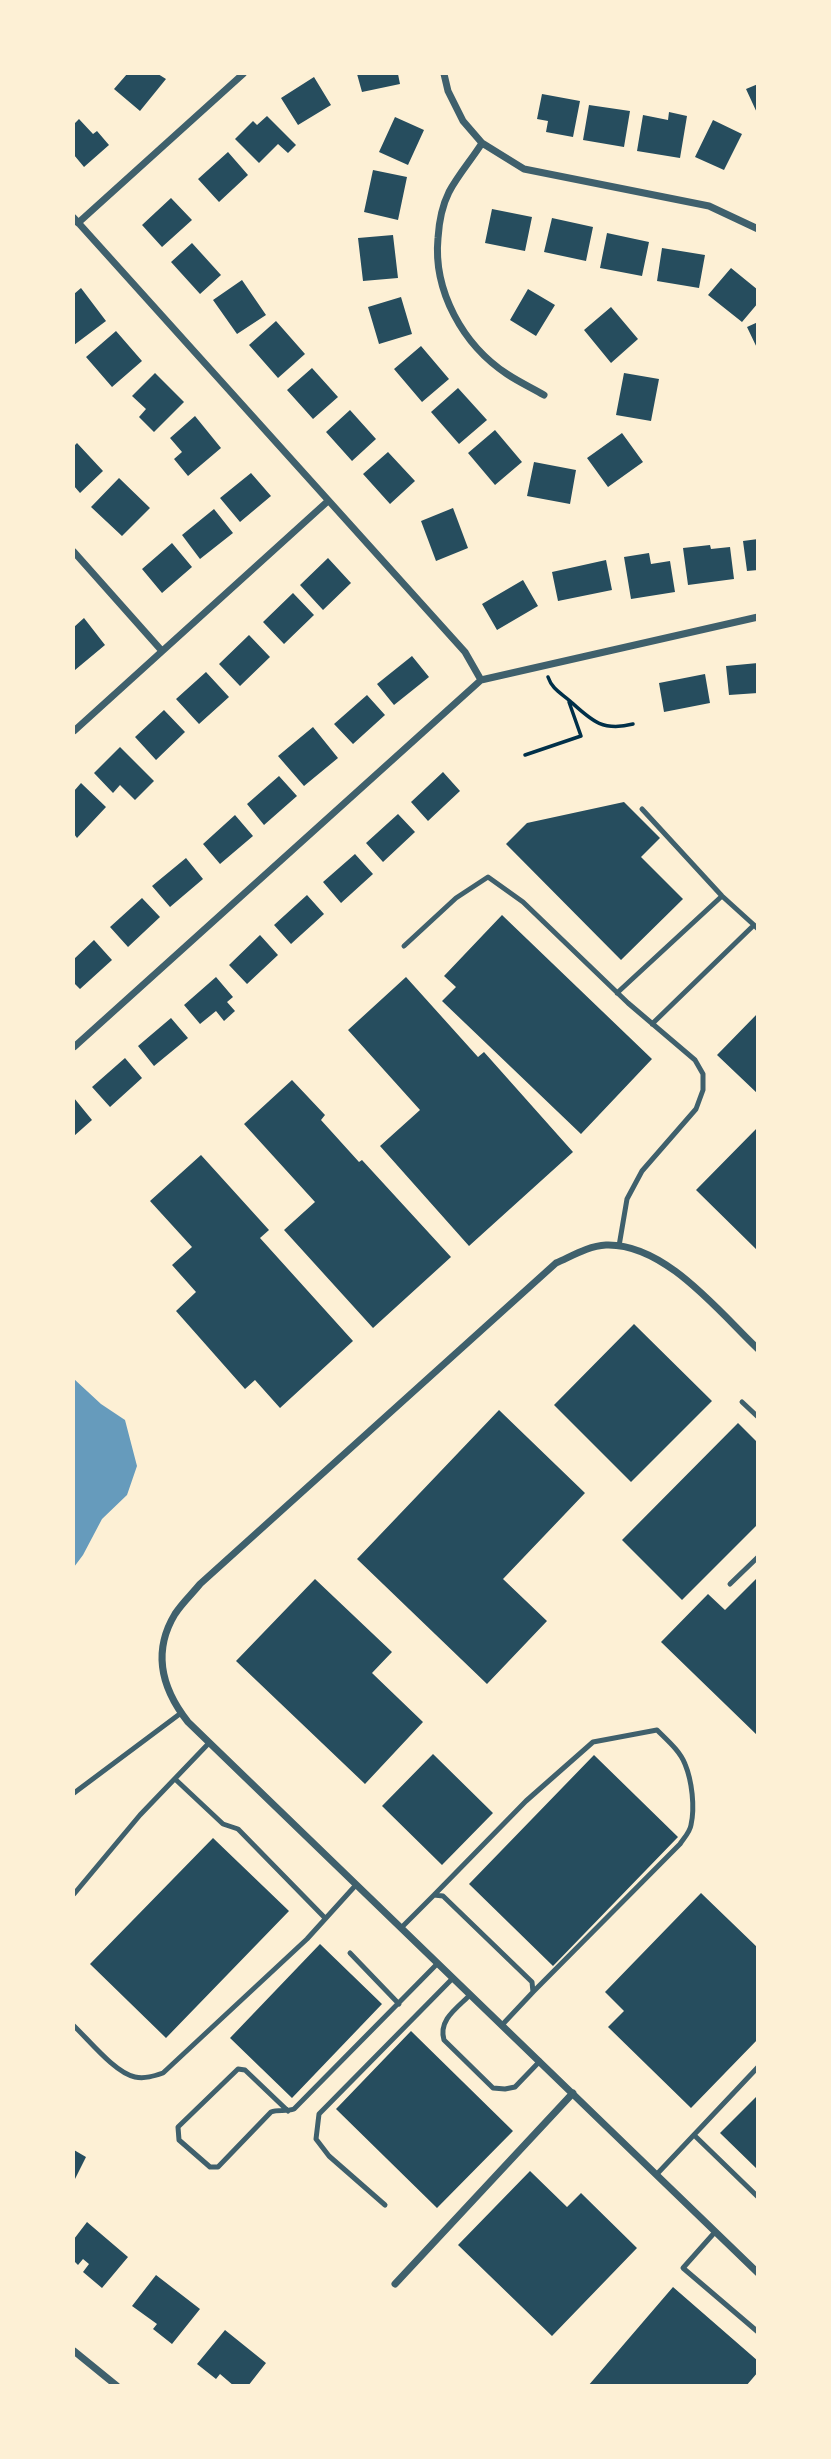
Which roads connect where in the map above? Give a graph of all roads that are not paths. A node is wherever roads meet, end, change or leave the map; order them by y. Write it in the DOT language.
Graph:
graph roads {
  1 [pos="243,74"];
  2 [pos="444,74"];
  3 [pos="482,143"];
  4 [pos="76,220"];
  5 [pos="758,229"];
  6 [pos="544,396"];
  7 [pos="328,501"];
  8 [pos="74,552"];
  9 [pos="758,617"];
  10 [pos="162,651"];
  11 [pos="481,680"];
  12 [pos="74,731"];
  13 [pos="642,809"];
  14 [pos="722,896"];
  15 [pos="756,927"];
  16 [pos="404,946"];
  17 [pos="617,993"];
  18 [pos="652,1024"];
  19 [pos="74,1047"];
  20 [pos="620,1246"];
  21 [pos="758,1349"];
  22 [pos="743,1402"];
  23 [pos="758,1417"];
  24 [pos="758,1557"];
  25 [pos="730,1584"];
  26 [pos="181,1713"];
  27 [pos="209,1743"];
  28 [pos="175,1779"];
  29 [pos="74,1793"];
  30 [pos="355,1886"];
  31 [pos="74,1894"];
  32 [pos="434,1895"];
  33 [pos="325,1919"];
  34 [pos="401,1928"];
  35 [pos="350,1954"];
  36 [pos="438,1964"];
  37 [pos="452,1979"];
  38 [pos="533,1992"];
  39 [pos="470,1995"];
  40 [pos="398,2004"];
  41 [pos="502,2025"];
  42 [pos="74,2026"];
  43 [pos="540,2061"];
  44 [pos="758,2067"];
  45 [pos="573,2093"];
  46 [pos="288,2110"];
  47 [pos="694,2135"];
  48 [pos="657,2174"];
  49 [pos="758,2197"];
  50 [pos="385,2206"];
  51 [pos="715,2232"];
  52 [pos="758,2273"];
  53 [pos="395,2284"];
  54 [pos="758,2332"];
  55 [pos="74,2351"];
  56 [pos="117,2385"];
  1 -- 4 [label="street"];
  2 -- 3 [label="street"];
  3 -- 5 [label="street"];
  3 -- 6 [label="street"];
  4 -- 7 [label="street"];
  7 -- 10 [label="street"];
  7 -- 11 [label="street"];
  8 -- 10 [label="street"];
  9 -- 11 [label="street"];
  10 -- 12 [label="street"];
  11 -- 19 [label="street"];
  13 -- 14 [label="lane"];
  14 -- 15 [label="lane"];
  14 -- 17 [label="lane"];
  15 -- 18 [label="lane"];
  16 -- 17 [label="lane"];
  17 -- 18 [label="lane"];
  18 -- 20 [label="lane"];
  20 -- 21 [label="street"];
  20 -- 26 [label="street"];
  22 -- 23 [label="lane"];
  24 -- 25 [label="lane"];
  26 -- 27 [label="street"];
  26 -- 29 [label="lane"];
  27 -- 28 [label="lane"];
  27 -- 30 [label="street"];
  28 -- 31 [label="lane"];
  28 -- 33 [label="lane"];
  30 -- 33 [label="lane"];
  30 -- 34 [label="street"];
  32 -- 34 [label="lane"];
  32 -- 38 [label="lane"];
  32 -- 38 [label="lane"];
  33 -- 42 [label="lane"];
  34 -- 36 [label="street"];
  35 -- 40 [label="lane"];
  36 -- 37 [label="street"];
  36 -- 40 [label="lane"];
  37 -- 39 [label="street"];
  37 -- 50 [label="lane"];
  38 -- 41 [label="lane"];
  39 -- 41 [label="street"];
  39 -- 43 [label="lane"];
  40 -- 46 [label="lane"];
  41 -- 43 [label="street"];
  43 -- 45 [label="street"];
  44 -- 47 [label="lane"];
  45 -- 48 [label="street"];
  45 -- 53 [label="street"];
  46 -- 46 [label="lane"];
  47 -- 48 [label="lane"];
  47 -- 49 [label="lane"];
  48 -- 51 [label="street"];
  51 -- 52 [label="street"];
  51 -- 54 [label="lane"];
  55 -- 56 [label="street"];
}
